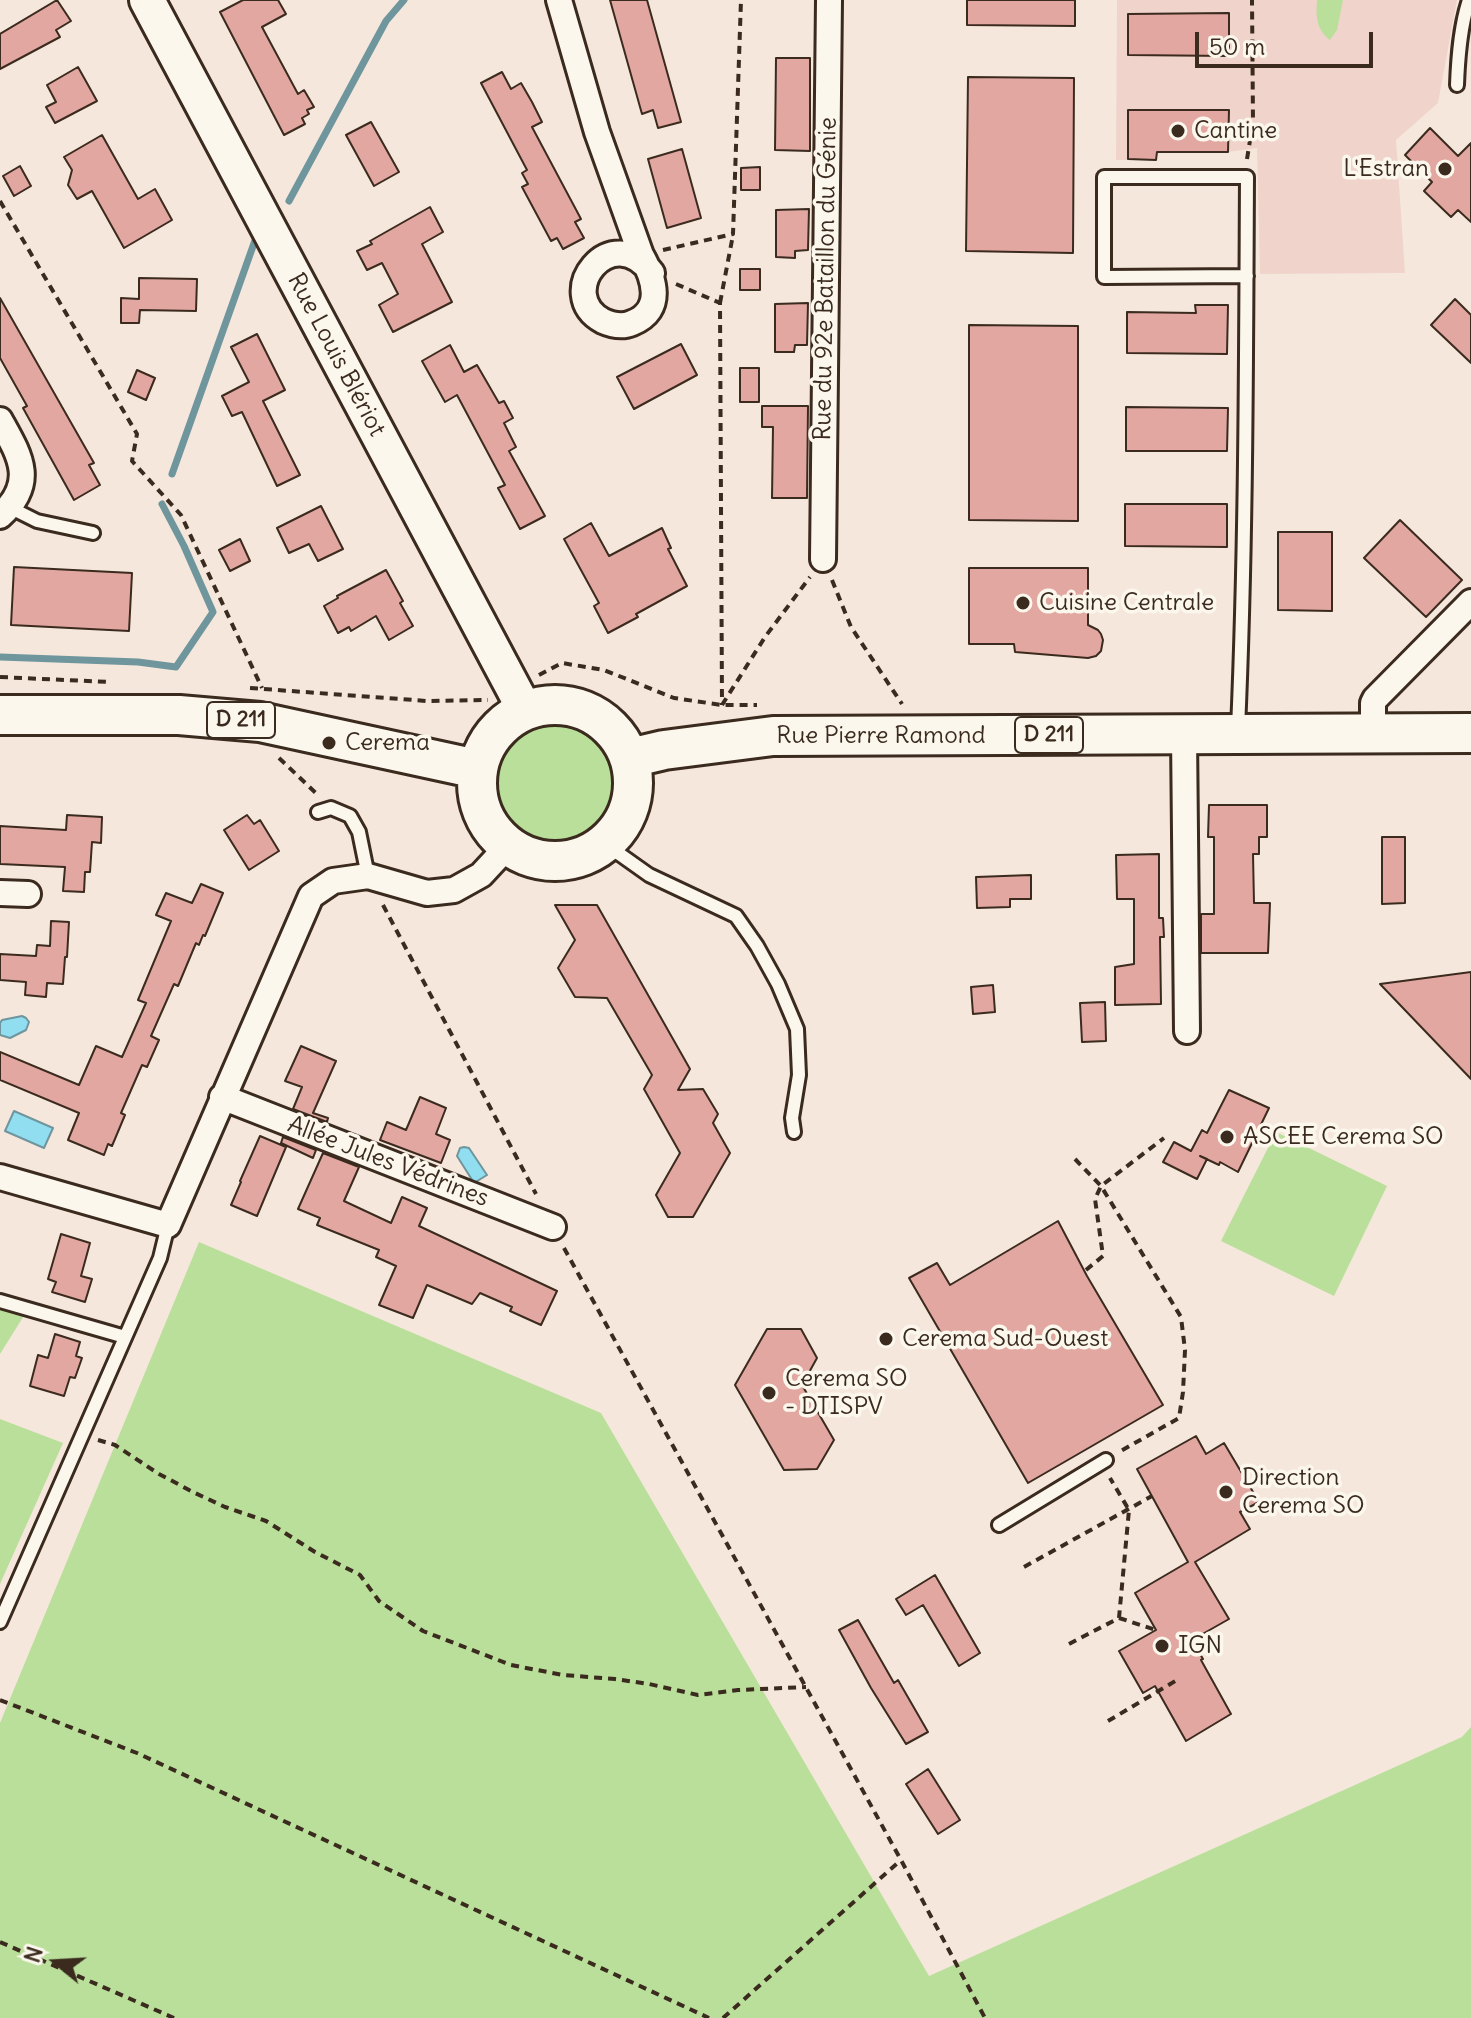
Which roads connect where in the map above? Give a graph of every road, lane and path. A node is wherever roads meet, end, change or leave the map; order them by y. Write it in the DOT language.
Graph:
graph roads {
  1 [pos="147,0"];
  2 [pos="559,0"];
  3 [pos="741,0"];
  4 [pos="829,0"];
  5 [pos="1252,0"];
  6 [pos="1469,0"];
  7 [pos="1457,85"];
  8 [pos="1247,177"];
  9 [pos="0,201"];
  10 [pos="733,234"];
  11 [pos="647,264"];
  12 [pos="1247,276"];
  13 [pos="720,303"];
  14 [pos="0,420"];
  15 [pos="4,511"];
  16 [pos="93,533"];
  17 [pos="823,559"];
  18 [pos="1471,602"];
  19 [pos="0,677"];
  20 [pos="108,682"];
  21 [pos="519,699"];
  22 [pos="256,700"];
  23 [pos="722,705"];
  24 [pos="767,705"];
  25 [pos="888,706"];
  26 [pos="0,715"];
  27 [pos="1471,733"];
  28 [pos="1238,734"];
  29 [pos="1373,734"];
  30 [pos="1184,735"];
  31 [pos="630,758"];
  32 [pos="477,769"];
  33 [pos="331,808"];
  34 [pos="318,812"];
  35 [pos="608,842"];
  36 [pos="507,847"];
  37 [pos="368,876"];
  38 [pos="0,893"];
  39 [pos="28,894"];
  40 [pos="1187,1031"];
  41 [pos="222,1097"];
  42 [pos="794,1132"];
  43 [pos="1164,1138"];
  44 [pos="1075,1159"];
  45 [pos="0,1177"];
  46 [pos="1101,1186"];
  47 [pos="168,1225"];
  48 [pos="553,1227"];
  49 [pos="1086,1270"];
  50 [pos="0,1301"];
  51 [pos="125,1337"];
  52 [pos="82,1435"];
  53 [pos="1103,1461"];
  54 [pos="1152,1496"];
  55 [pos="1129,1510"];
  56 [pos="999,1525"];
  57 [pos="1024,1567"];
  58 [pos="1119,1618"];
  59 [pos="0,1622"];
  60 [pos="1156,1630"];
  61 [pos="1069,1644"];
  62 [pos="1177,1680"];
  63 [pos="806,1687"];
  64 [pos="0,1700"];
  65 [pos="1108,1721"];
  66 [pos="901,1860"];
  67 [pos="0,1942"];
  68 [pos="174,2018"];
  69 [pos="709,2018"];
  70 [pos="723,2018"];
  71 [pos="985,2018"];
  1 -- 21 [label="street, Rue Louis Blériot"];
  2 -- 11 [label="street"];
  3 -- 10 [label="path"];
  4 -- 17 [label="street, Rue du 92e Bataillon du Génie"];
  5 -- 8 [label="path"];
  6 -- 7 [label="lane"];
  8 -- 12 [label="lane"];
  8 -- 12 [label="lane"];
  9 -- 22 [label="path"];
  10 -- 11 [label="path"];
  10 -- 13 [label="path"];
  11 -- 13 [label="path"];
  12 -- 28 [label="lane"];
  13 -- 23 [label="path"];
  14 -- 15 [label="street"];
  15 -- 16 [label="lane"];
  17 -- 23 [label="path"];
  17 -- 25 [label="path"];
  18 -- 29 [label="street"];
  19 -- 20 [label="path"];
  21 -- 22 [label="path"];
  21 -- 23 [label="path"];
  21 -- 31 [label="main road"];
  21 -- 32 [label="main road"];
  22 -- 26 [label="main road, D 211"];
  22 -- 32 [label="main road, D 211"];
  22 -- 33 [label="path"];
  23 -- 24 [label="path"];
  27 -- 29 [label="main road, Rue Pierre Ramond / D 211"];
  28 -- 29 [label="main road, Rue Pierre Ramond / D 211"];
  28 -- 30 [label="main road, Rue Pierre Ramond / D 211"];
  30 -- 31 [label="main road, Rue Pierre Ramond / D 211"];
  30 -- 40 [label="street"];
  31 -- 35 [label="main road"];
  32 -- 36 [label="main road"];
  33 -- 34 [label="lane"];
  33 -- 37 [label="lane"];
  35 -- 36 [label="main road"];
  35 -- 42 [label="lane"];
  36 -- 37 [label="street"];
  37 -- 41 [label="street"];
  37 -- 48 [label="path"];
  38 -- 39 [label="street"];
  41 -- 47 [label="street"];
  41 -- 48 [label="street, Allée Jules Védrines"];
  43 -- 46 [label="path"];
  44 -- 46 [label="path"];
  45 -- 47 [label="street"];
  46 -- 49 [label="path"];
  46 -- 53 [label="path"];
  47 -- 51 [label="lane"];
  48 -- 63 [label="path"];
  50 -- 51 [label="lane"];
  51 -- 52 [label="lane"];
  52 -- 59 [label="lane"];
  52 -- 63 [label="path"];
  53 -- 55 [label="path"];
  53 -- 56 [label="lane"];
  54 -- 55 [label="path"];
  55 -- 57 [label="path"];
  55 -- 58 [label="path"];
  58 -- 60 [label="path"];
  58 -- 61 [label="path"];
  62 -- 65 [label="path"];
  63 -- 66 [label="path"];
  64 -- 69 [label="path"];
  66 -- 70 [label="path"];
  66 -- 71 [label="path"];
  67 -- 68 [label="path"];
}
